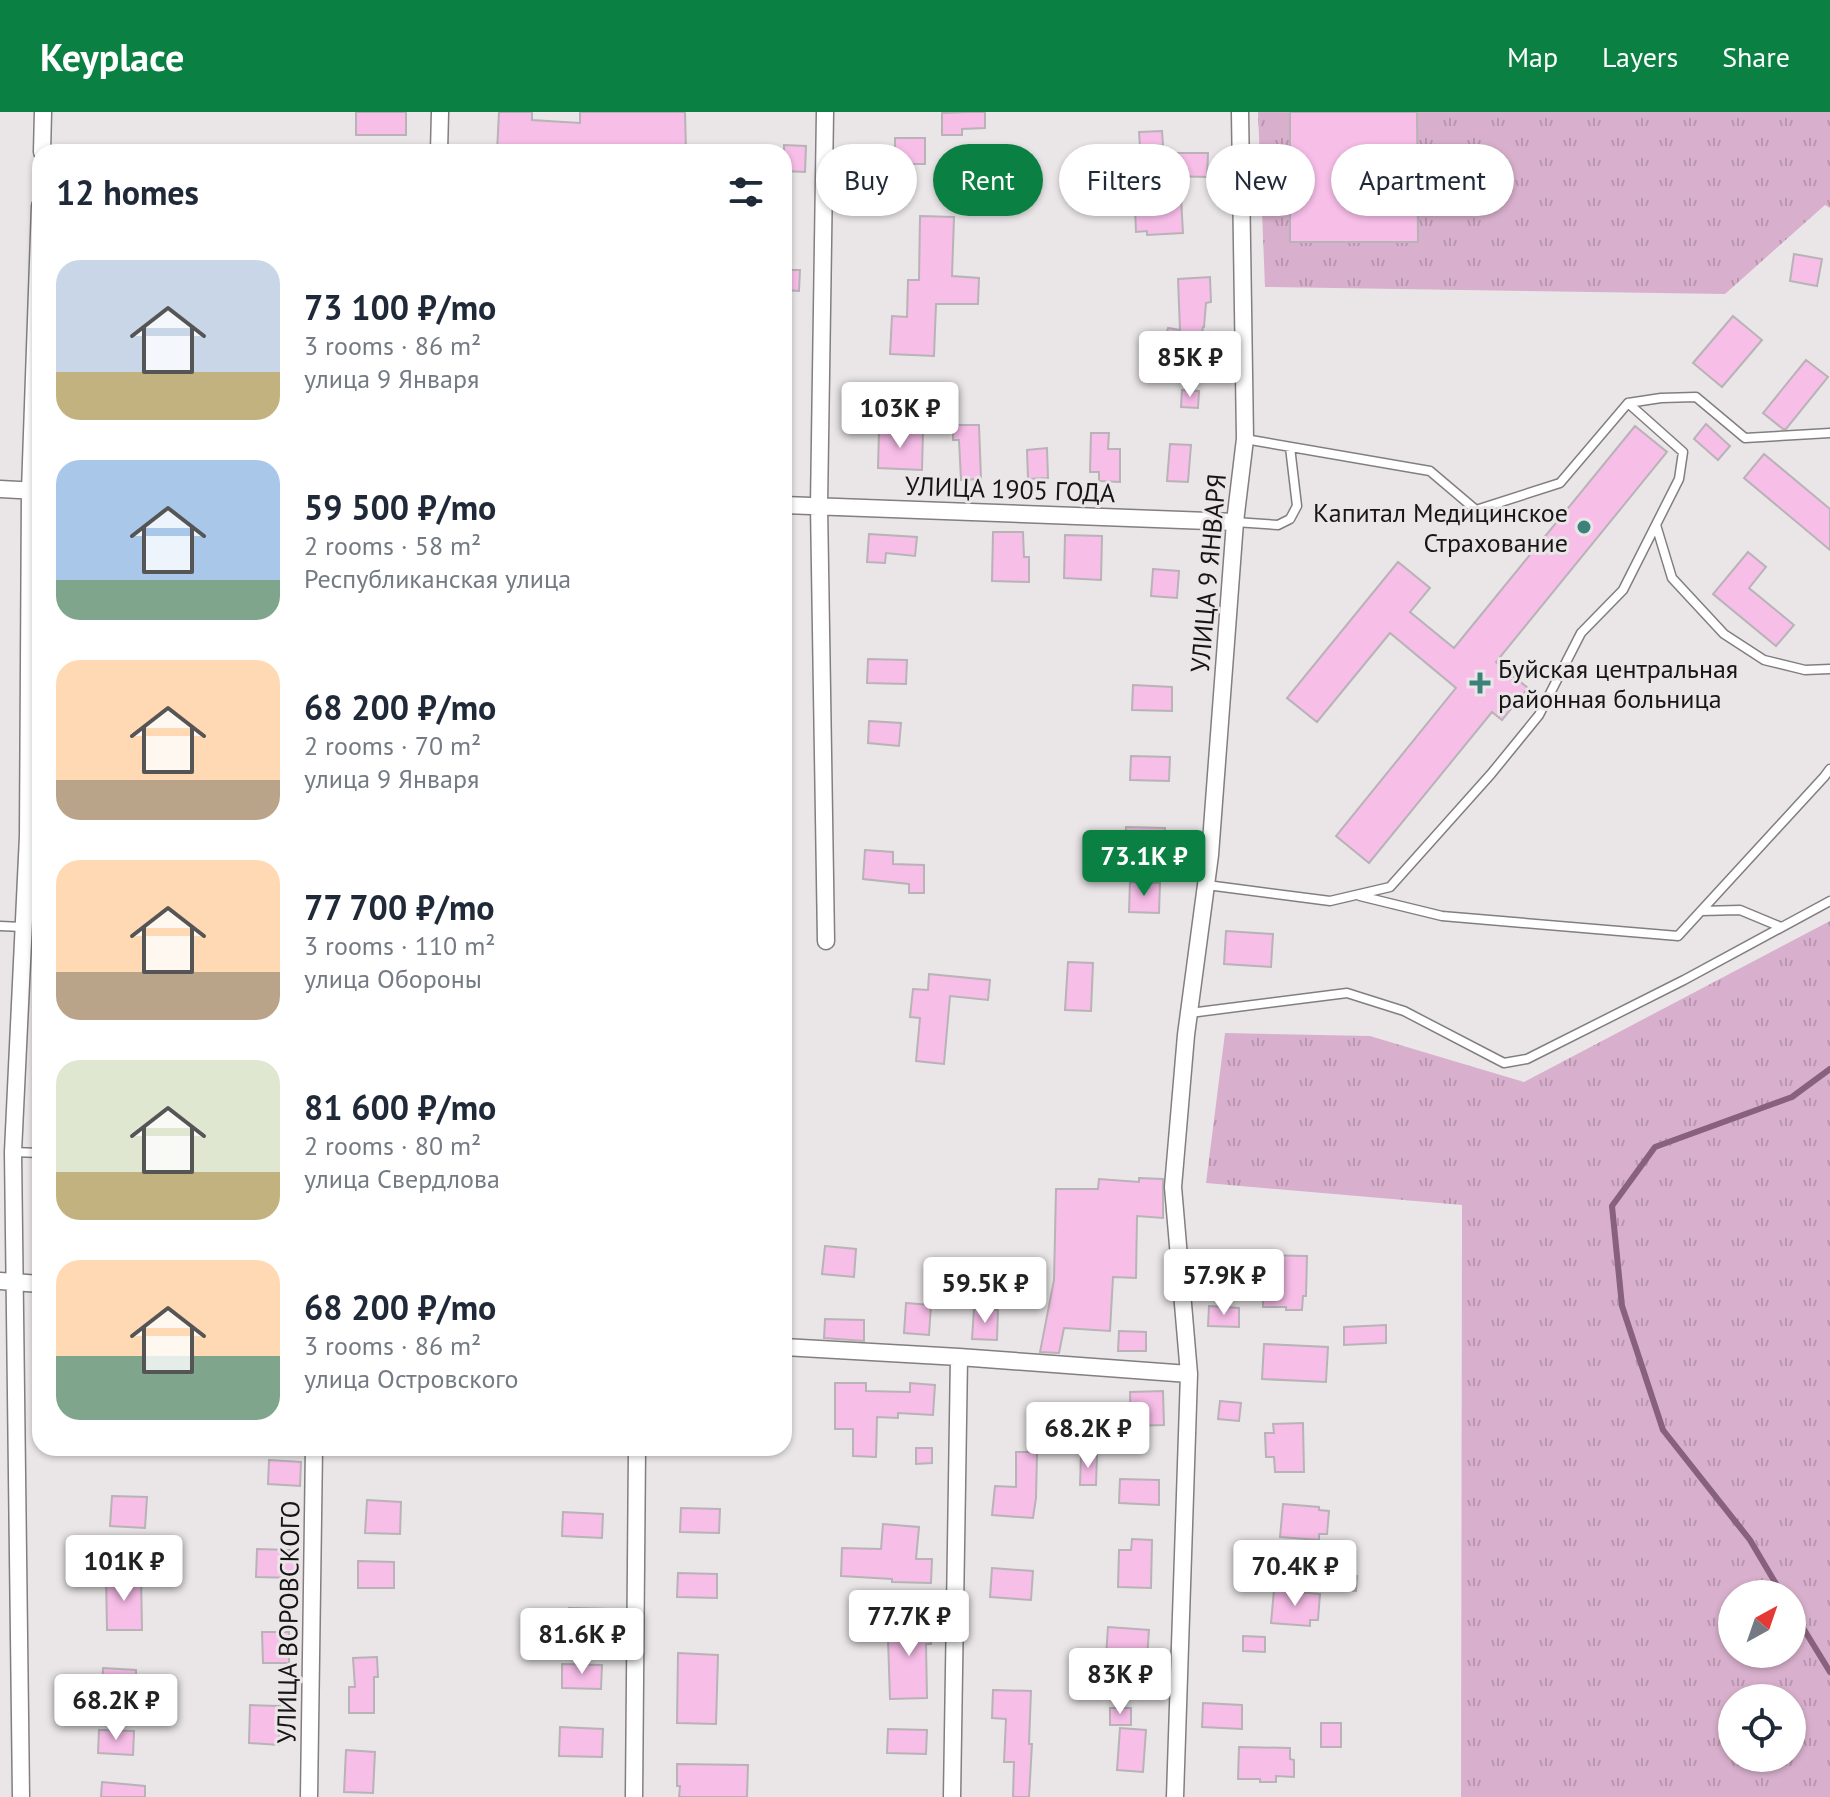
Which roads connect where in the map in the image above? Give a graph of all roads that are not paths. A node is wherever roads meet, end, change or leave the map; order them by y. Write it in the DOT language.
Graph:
graph roads {
  1 [pos="43,112"];
  2 [pos="440,112"];
  3 [pos="825,112"];
  4 [pos="1240,112"];
  5 [pos="42,144"];
  6 [pos="439,144"];
  7 [pos="1628,403"];
  8 [pos="1830,433"];
  9 [pos="1245,439"];
  10 [pos="1290,447"];
  11 [pos="0,489"];
  12 [pos="32,491"];
  13 [pos="792,505"];
  14 [pos="819,505"];
  15 [pos="1235,522"];
  16 [pos="1656,524"];
  17 [pos="1830,669"];
  18 [pos="1830,769"];
  19 [pos="32,854"];
  20 [pos="1206,885"];
  21 [pos="1355,895"];
  22 [pos="1830,901"];
  23 [pos="1701,911"];
  24 [pos="0,926"];
  25 [pos="24,927"];
  26 [pos="1781,927"];
  27 [pos="826,941"];
  28 [pos="1190,1013"];
  29 [pos="13,1152"];
  30 [pos="32,1153"];
  31 [pos="7,1281"];
  32 [pos="32,1283"];
  33 [pos="792,1347"];
  34 [pos="959,1357"];
  35 [pos="1189,1374"];
  36 [pos="314,1456"];
  37 [pos="637,1456"];
  38 [pos="21,1797"];
  39 [pos="309,1797"];
  40 [pos="634,1797"];
  41 [pos="952,1797"];
  42 [pos="1175,1797"];
  1 -- 5 [label="street"];
  2 -- 6 [label="street"];
  3 -- 14 [label="street"];
  4 -- 9 [label="street, УЛИЦА 9 ЯНВАРЯ"];
  7 -- 8 [label="lane"];
  7 -- 10 [label="lane"];
  7 -- 16 [label="lane"];
  9 -- 10 [label="lane"];
  9 -- 15 [label="street, УЛИЦА 9 ЯНВАРЯ"];
  10 -- 15 [label="lane"];
  11 -- 12 [label="street"];
  13 -- 14 [label="street, УЛИЦА 1905 ГОДА"];
  14 -- 15 [label="street, УЛИЦА 1905 ГОДА"];
  14 -- 27 [label="street"];
  15 -- 20 [label="street, УЛИЦА 9 ЯНВАРЯ"];
  16 -- 17 [label="lane"];
  16 -- 21 [label="lane"];
  18 -- 23 [label="lane"];
  19 -- 25 [label="street"];
  20 -- 21 [label="lane"];
  20 -- 28 [label="street, УЛИЦА 9 ЯНВАРЯ"];
  21 -- 23 [label="lane"];
  22 -- 26 [label="lane"];
  23 -- 26 [label="lane"];
  24 -- 25 [label="lane"];
  25 -- 29 [label="street"];
  26 -- 28 [label="lane"];
  28 -- 35 [label="street, УЛИЦА 9 ЯНВАРЯ"];
  29 -- 30 [label="lane"];
  29 -- 31 [label="street"];
  31 -- 32 [label="street"];
  31 -- 38 [label="street"];
  33 -- 34 [label="street"];
  34 -- 35 [label="street"];
  34 -- 41 [label="street"];
  35 -- 42 [label="street"];
  36 -- 39 [label="street, УЛИЦА ВОРОВСКОГО"];
  37 -- 40 [label="street"];
}
